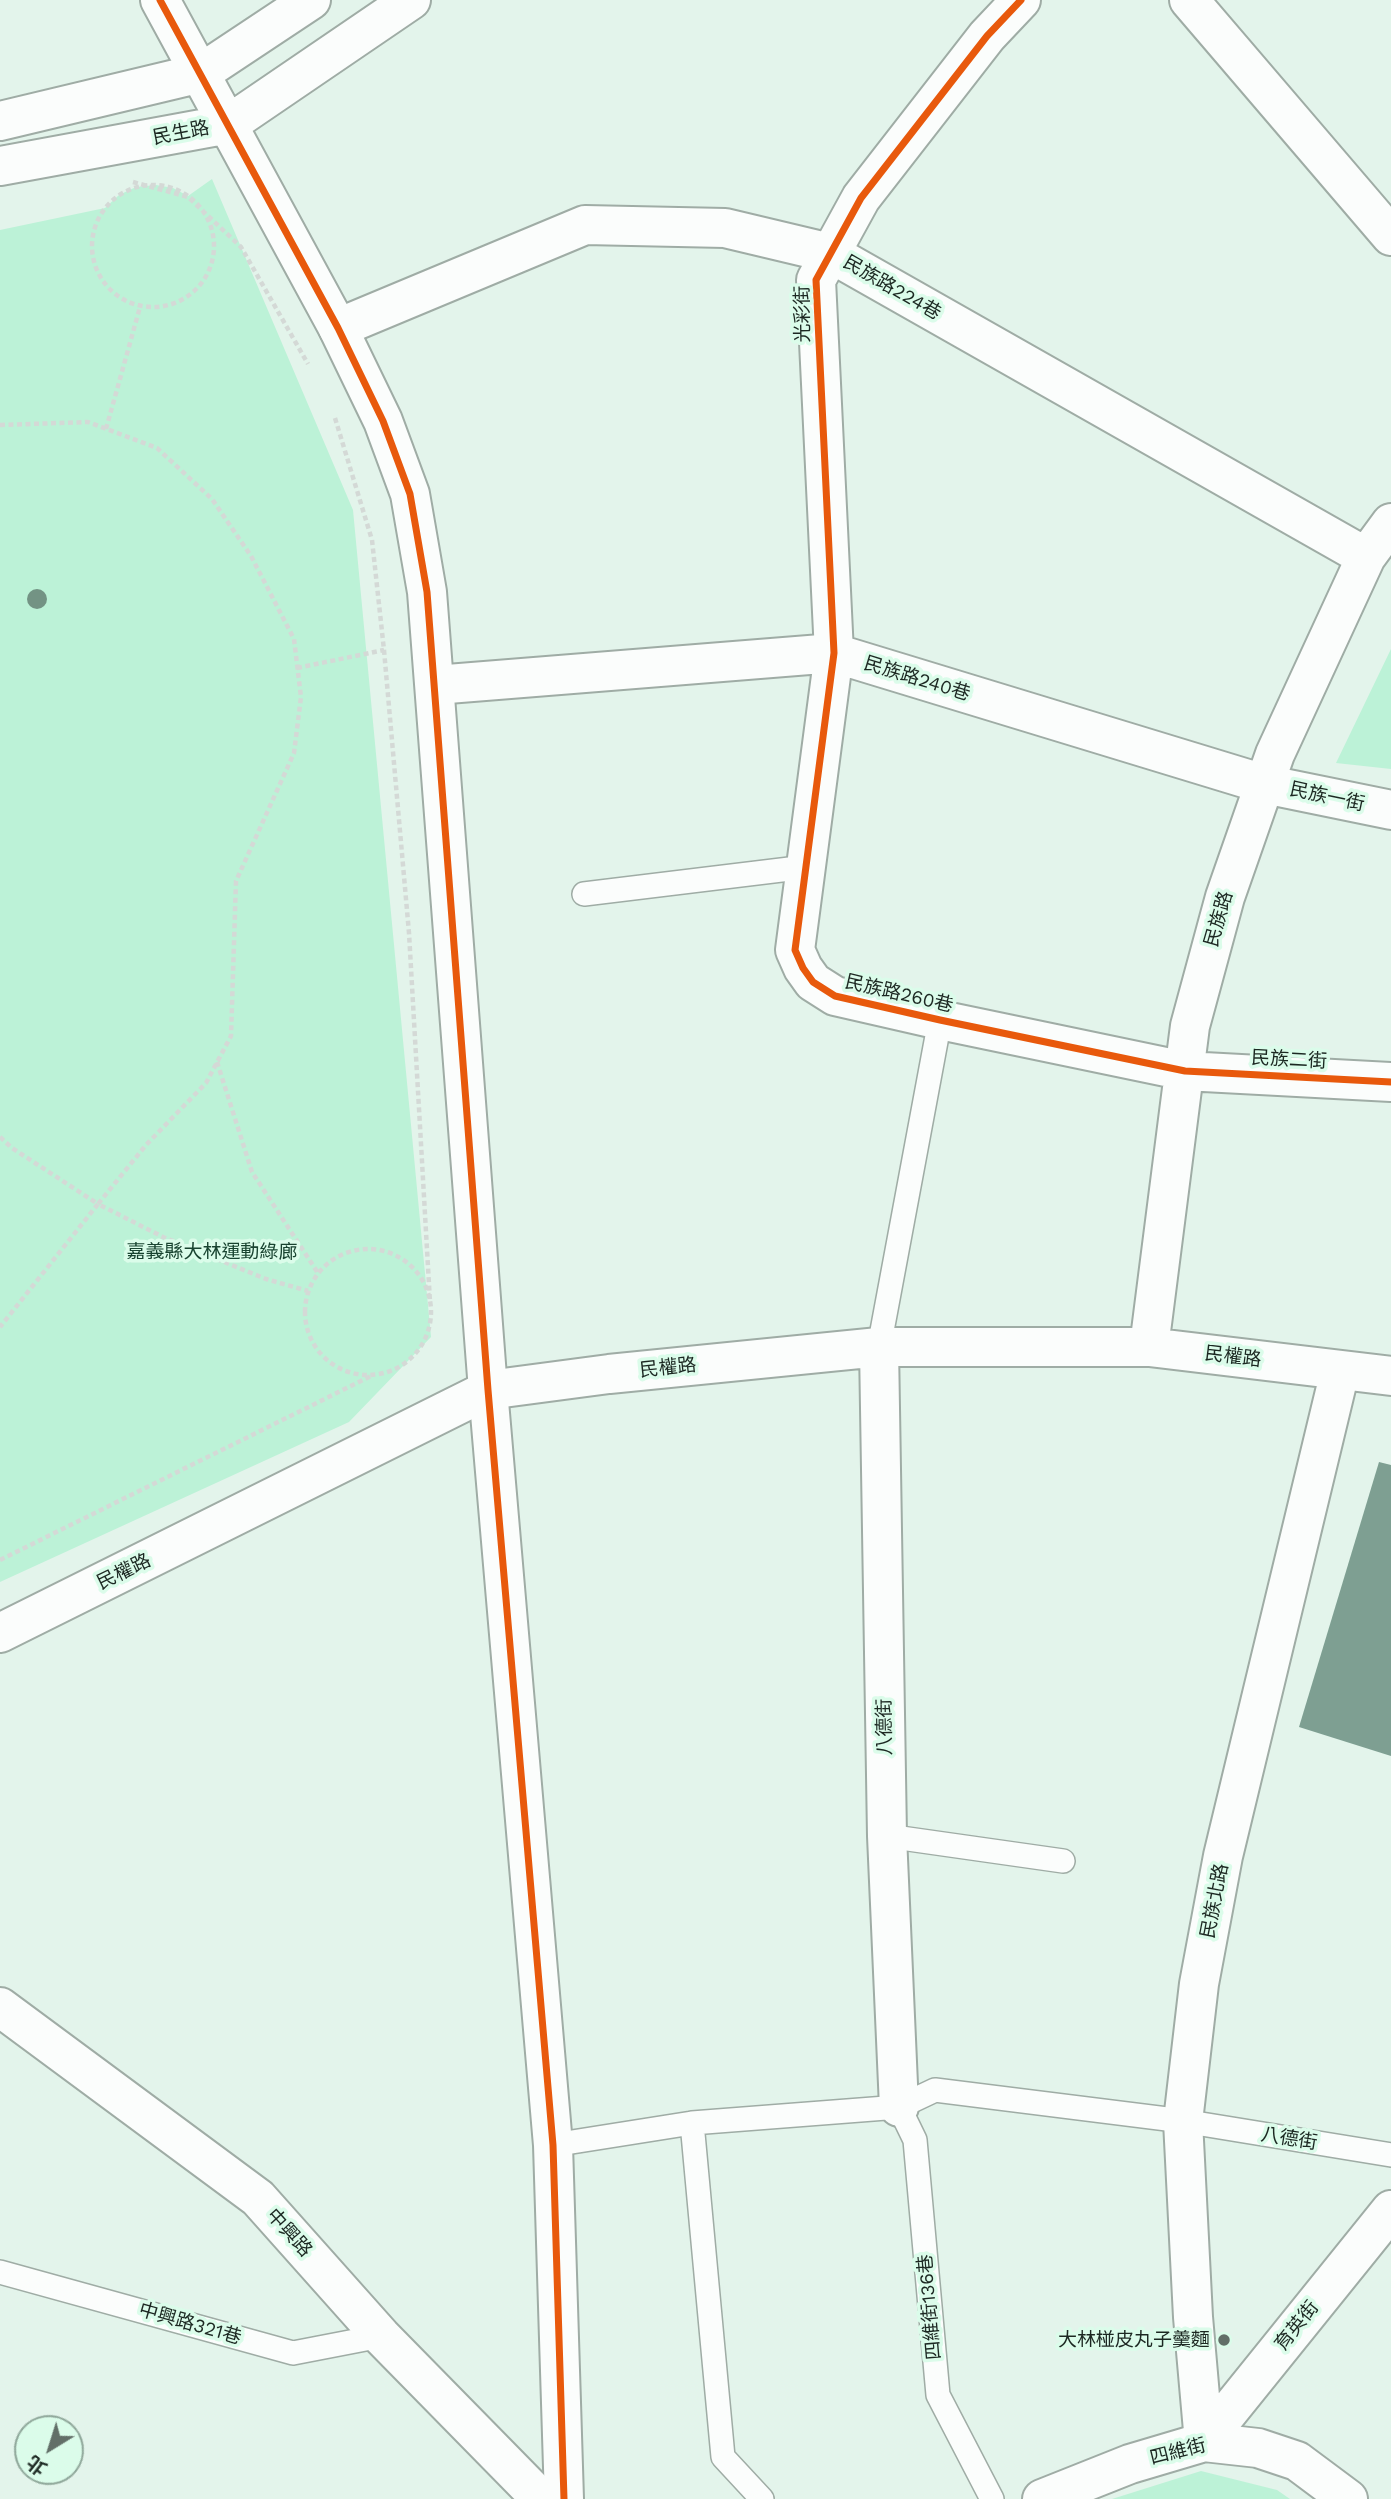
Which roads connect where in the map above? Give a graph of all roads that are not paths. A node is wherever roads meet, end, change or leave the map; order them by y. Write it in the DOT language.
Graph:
graph roads {
  1 [pos="160,0"];
  2 [pos="311,0"];
  3 [pos="411,0"];
  4 [pos="1021,0"];
  5 [pos="1189,0"];
  6 [pos="201,73"];
  7 [pos="0,121"];
  8 [pos="229,124"];
  9 [pos="0,166"];
  10 [pos="1391,236"];
  11 [pos="831,253"];
  12 [pos="338,328"];
  13 [pos="1391,523"];
  14 [pos="1366,557"];
  15 [pos="834,653"];
  16 [pos="435,685"];
  17 [pos="1264,784"];
  18 [pos="1391,810"];
  19 [pos="806,866"];
  20 [pos="584,894"];
  21 [pos="940,1020"];
  22 [pos="1185,1071"];
  23 [pos="1391,1082"];
  24 [pos="879,1347"];
  25 [pos="1149,1347"];
  26 [pos="1340,1371"];
  27 [pos="1391,1376"];
  28 [pos="488,1390"];
  29 [pos="0,1633"];
  30 [pos="887,1836"];
  31 [pos="1063,1861"];
  32 [pos="0,2007"];
  33 [pos="899,2107"];
  34 [pos="1183,2121"];
  35 [pos="692,2123"];
  36 [pos="553,2145"];
  37 [pos="1391,2155"];
  38 [pos="1391,2210"];
  39 [pos="0,2272"];
  40 [pos="381,2336"];
  41 [pos="1204,2442"];
  42 [pos="541,2499"];
  43 [pos="564,2499"];
  44 [pos="762,2499"];
  45 [pos="992,2499"];
  46 [pos="1042,2499"];
  47 [pos="1348,2499"];
  1 -- 6 [label="street"];
  2 -- 6 [label="street"];
  3 -- 8 [label="street, 民生路"];
  4 -- 11 [label="street, 光彩街"];
  5 -- 10 [label="street"];
  6 -- 7 [label="street"];
  6 -- 8 [label="street"];
  8 -- 9 [label="street, 民生路"];
  8 -- 12 [label="street"];
  11 -- 12 [label="street, 民族路224巷"];
  11 -- 14 [label="street, 民族路224巷"];
  11 -- 15 [label="street, 光彩街"];
  12 -- 16 [label="street"];
  13 -- 14 [label="street, 民族路"];
  14 -- 17 [label="street, 民族路"];
  15 -- 16 [label="street, 民族路240巷"];
  15 -- 17 [label="street, 民族路240巷"];
  15 -- 19 [label="street, 民族路260巷"];
  16 -- 28 [label="street"];
  17 -- 18 [label="street, 民族一街"];
  17 -- 22 [label="street, 民族路"];
  19 -- 20 [label="lane"];
  19 -- 21 [label="street, 民族路260巷"];
  21 -- 22 [label="street, 民族路260巷"];
  21 -- 24 [label="lane"];
  22 -- 23 [label="street, 民族二街"];
  22 -- 25 [label="street, 民族路"];
  24 -- 25 [label="street, 民權路"];
  24 -- 28 [label="street, 民權路"];
  24 -- 30 [label="street, 八德街"];
  25 -- 26 [label="street, 民權路"];
  26 -- 27 [label="street, 民權路"];
  26 -- 34 [label="street, 民族北路"];
  28 -- 29 [label="street, 民權路"];
  28 -- 36 [label="street"];
  30 -- 31 [label="lane"];
  30 -- 33 [label="street, 八德街"];
  32 -- 40 [label="street, 中興路"];
  33 -- 34 [label="lane, 八德街"];
  33 -- 35 [label="lane, 八德街"];
  33 -- 45 [label="lane, 四維街136巷"];
  34 -- 37 [label="lane, 八德街"];
  34 -- 41 [label="street, 民族北路"];
  35 -- 36 [label="lane, 八德街"];
  35 -- 44 [label="lane"];
  36 -- 43 [label="street"];
  38 -- 41 [label="street, 育英街"];
  39 -- 40 [label="lane, 中興路321巷"];
  40 -- 42 [label="street, 中興路"];
  41 -- 46 [label="street, 四維街"];
  41 -- 47 [label="street, 四維街"];
}
